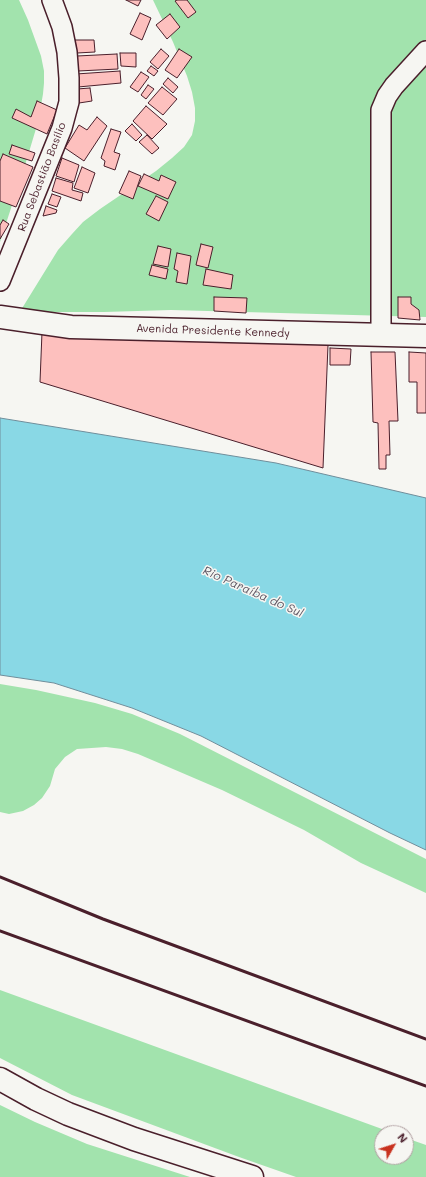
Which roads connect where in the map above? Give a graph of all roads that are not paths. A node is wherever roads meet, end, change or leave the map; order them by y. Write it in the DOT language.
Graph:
graph roads {
  1 [pos="52,0"];
  2 [pos="426,51"];
  3 [pos="0,281"];
  4 [pos="0,317"];
  5 [pos="380,335"];
  6 [pos="426,336"];
  7 [pos="0,1079"];
  8 [pos="252,1177"];
  1 -- 3 [label="street, Rua Sebastião Basílio"];
  2 -- 5 [label="street"];
  4 -- 5 [label="main road, Avenida Presidente Kennedy"];
  5 -- 6 [label="main road, Avenida Presidente Kennedy"];
  7 -- 8 [label="main road"];
}
